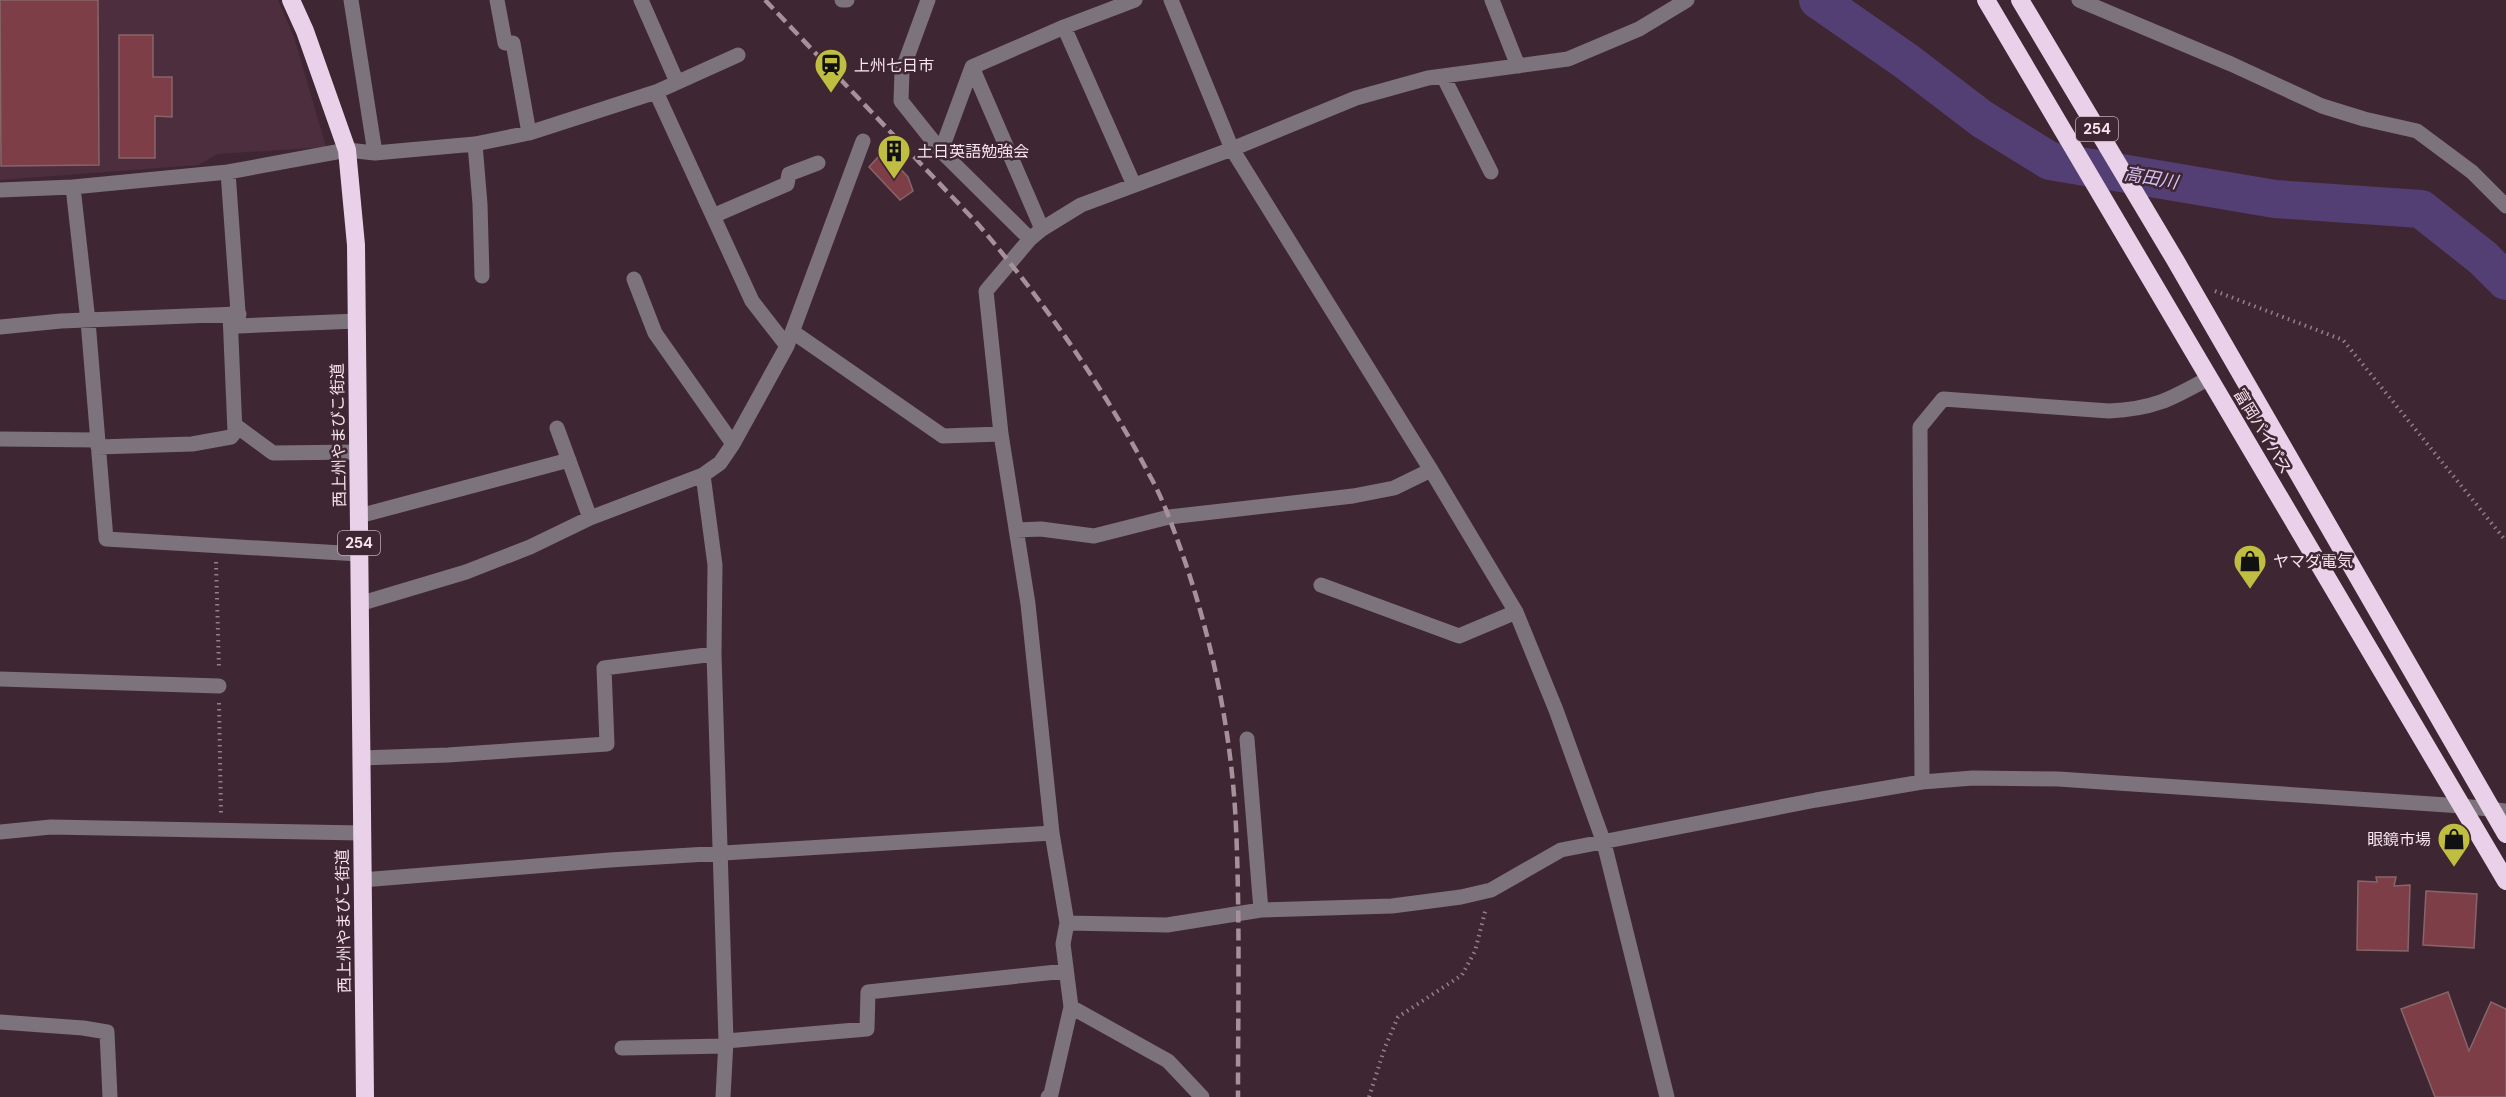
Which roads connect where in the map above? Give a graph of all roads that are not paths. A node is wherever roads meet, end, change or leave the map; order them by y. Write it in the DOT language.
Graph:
graph roads {
  1 [pos="291,0"];
  2 [pos="351,0"];
  3 [pos="496,0"];
  4 [pos="641,0"];
  5 [pos="842,0"];
  6 [pos="847,0"];
  7 [pos="928,0"];
  8 [pos="1135,0"];
  9 [pos="1171,0"];
  10 [pos="1492,0"];
  11 [pos="1986,0"];
  12 [pos="2020,0"];
  13 [pos="2079,0"];
  14 [pos="1684,1"];
  15 [pos="1064,27"];
  16 [pos="738,55"];
  17 [pos="1518,66"];
  18 [pos="972,67"];
  19 [pos="1443,76"];
  20 [pos="678,82"];
  21 [pos="656,92"];
  22 [pos="529,133"];
  23 [pos="863,141"];
  24 [pos="475,144"];
  25 [pos="1232,149"];
  26 [pos="348,150"];
  27 [pos="941,151"];
  28 [pos="375,153"];
  29 [pos="818,163"];
  30 [pos="228,172"];
  31 [pos="1491,172"];
  32 [pos="1134,185"];
  33 [pos="73,188"];
  34 [pos="0,190"];
  35 [pos="2506,206"];
  36 [pos="714,216"];
  37 [pos="1036,234"];
  38 [pos="482,276"];
  39 [pos="634,279"];
  40 [pos="234,314"];
  41 [pos="88,321"];
  42 [pos="357,321"];
  43 [pos="0,327"];
  44 [pos="790,339"];
  45 [pos="2209,378"];
  46 [pos="235,425"];
  47 [pos="557,428"];
  48 [pos="1001,434"];
  49 [pos="0,439"];
  50 [pos="98,444"];
  51 [pos="733,444"];
  52 [pos="358,452"];
  53 [pos="568,460"];
  54 [pos="1431,470"];
  55 [pos="703,475"];
  56 [pos="359,516"];
  57 [pos="590,518"];
  58 [pos="1016,530"];
  59 [pos="359,554"];
  60 [pos="1321,585"];
  61 [pos="359,604"];
  62 [pos="1516,612"];
  63 [pos="714,654"];
  64 [pos="0,679"];
  65 [pos="219,686"];
  66 [pos="1247,739"];
  67 [pos="361,758"];
  68 [pos="1922,782"];
  69 [pos="2462,806"];
  70 [pos="2499,811"];
  71 [pos="0,832"];
  72 [pos="361,833"];
  73 [pos="1052,833"];
  74 [pos="2506,834"];
  75 [pos="1604,843"];
  76 [pos="721,855"];
  77 [pos="362,880"];
  78 [pos="2506,881"];
  79 [pos="1261,910"];
  80 [pos="1067,923"];
  81 [pos="1066,972"];
  82 [pos="1071,1007"];
  83 [pos="0,1022"];
  84 [pos="726,1043"];
  85 [pos="622,1048"];
  86 [pos="110,1097"];
  87 [pos="365,1097"];
  88 [pos="723,1097"];
  89 [pos="1048,1097"];
  90 [pos="1202,1097"];
  91 [pos="1667,1097"];
  1 -- 26 [label="highway, 西上州やまびこ街道 / 254"];
  2 -- 28 [label="street"];
  3 -- 22 [label="street"];
  4 -- 20 [label="street"];
  5 -- 6 [label="street"];
  7 -- 27 [label="street"];
  8 -- 15 [label="street"];
  9 -- 25 [label="street"];
  10 -- 17 [label="street"];
  11 -- 45 [label="highway, 富岡バイパス / 254"];
  12 -- 70 [label="highway, 富岡バイパス / 254"];
  13 -- 35 [label="street"];
  14 -- 17 [label="street"];
  15 -- 18 [label="street"];
  15 -- 32 [label="street"];
  16 -- 20 [label="street"];
  17 -- 19 [label="street"];
  18 -- 27 [label="street"];
  18 -- 37 [label="street"];
  19 -- 25 [label="street"];
  19 -- 31 [label="street"];
  20 -- 21 [label="street"];
  21 -- 22 [label="street"];
  21 -- 36 [label="street"];
  22 -- 24 [label="street"];
  23 -- 44 [label="street"];
  24 -- 28 [label="street"];
  24 -- 38 [label="street"];
  25 -- 32 [label="street"];
  25 -- 54 [label="street"];
  26 -- 28 [label="street"];
  26 -- 30 [label="street"];
  26 -- 42 [label="highway, 西上州やまびこ街道 / 254"];
  27 -- 37 [label="street"];
  29 -- 36 [label="street"];
  30 -- 33 [label="street"];
  30 -- 40 [label="street"];
  32 -- 37 [label="street"];
  33 -- 34 [label="street"];
  33 -- 41 [label="street"];
  36 -- 44 [label="street"];
  37 -- 48 [label="street"];
  39 -- 51 [label="street"];
  40 -- 41 [label="street"];
  40 -- 42 [label="street"];
  40 -- 46 [label="street"];
  41 -- 43 [label="street"];
  41 -- 50 [label="street"];
  42 -- 52 [label="highway, 西上州やまびこ街道 / 254"];
  44 -- 48 [label="street"];
  44 -- 51 [label="street"];
  45 -- 68 [label="street"];
  45 -- 69 [label="highway, 富岡バイパス / 254"];
  46 -- 50 [label="street"];
  46 -- 52 [label="street"];
  47 -- 53 [label="street"];
  48 -- 58 [label="street"];
  49 -- 50 [label="street"];
  50 -- 59 [label="street"];
  51 -- 55 [label="street"];
  52 -- 56 [label="highway, 西上州やまびこ街道 / 254"];
  53 -- 56 [label="street"];
  53 -- 57 [label="street"];
  54 -- 58 [label="street"];
  54 -- 62 [label="street"];
  55 -- 57 [label="street"];
  55 -- 63 [label="street"];
  56 -- 59 [label="highway, 西上州やまびこ街道 / 254"];
  57 -- 61 [label="street"];
  58 -- 73 [label="street"];
  59 -- 61 [label="highway, 西上州やまびこ街道 / 254"];
  60 -- 62 [label="street"];
  61 -- 67 [label="highway, 西上州やまびこ街道 / 254"];
  62 -- 75 [label="street"];
  63 -- 67 [label="street"];
  63 -- 76 [label="street"];
  64 -- 65 [label="street"];
  66 -- 79 [label="street"];
  67 -- 72 [label="highway, 西上州やまびこ街道 / 254"];
  68 -- 69 [label="street"];
  68 -- 75 [label="street"];
  69 -- 70 [label="street"];
  69 -- 78 [label="highway, 富岡バイパス / 254"];
  70 -- 74 [label="highway, 富岡バイパス / 254"];
  71 -- 72 [label="street"];
  72 -- 77 [label="highway, 西上州やまびこ街道 / 254"];
  73 -- 76 [label="street"];
  73 -- 80 [label="street"];
  75 -- 79 [label="street"];
  75 -- 91 [label="street"];
  76 -- 77 [label="street"];
  76 -- 84 [label="street"];
  77 -- 87 [label="highway, 西上州やまびこ街道 / 254"];
  79 -- 80 [label="street"];
  80 -- 81 [label="street"];
  81 -- 82 [label="street"];
  81 -- 84 [label="street"];
  82 -- 89 [label="street"];
  82 -- 90 [label="street"];
  83 -- 86 [label="street"];
  84 -- 85 [label="street"];
  84 -- 88 [label="street"];
}
